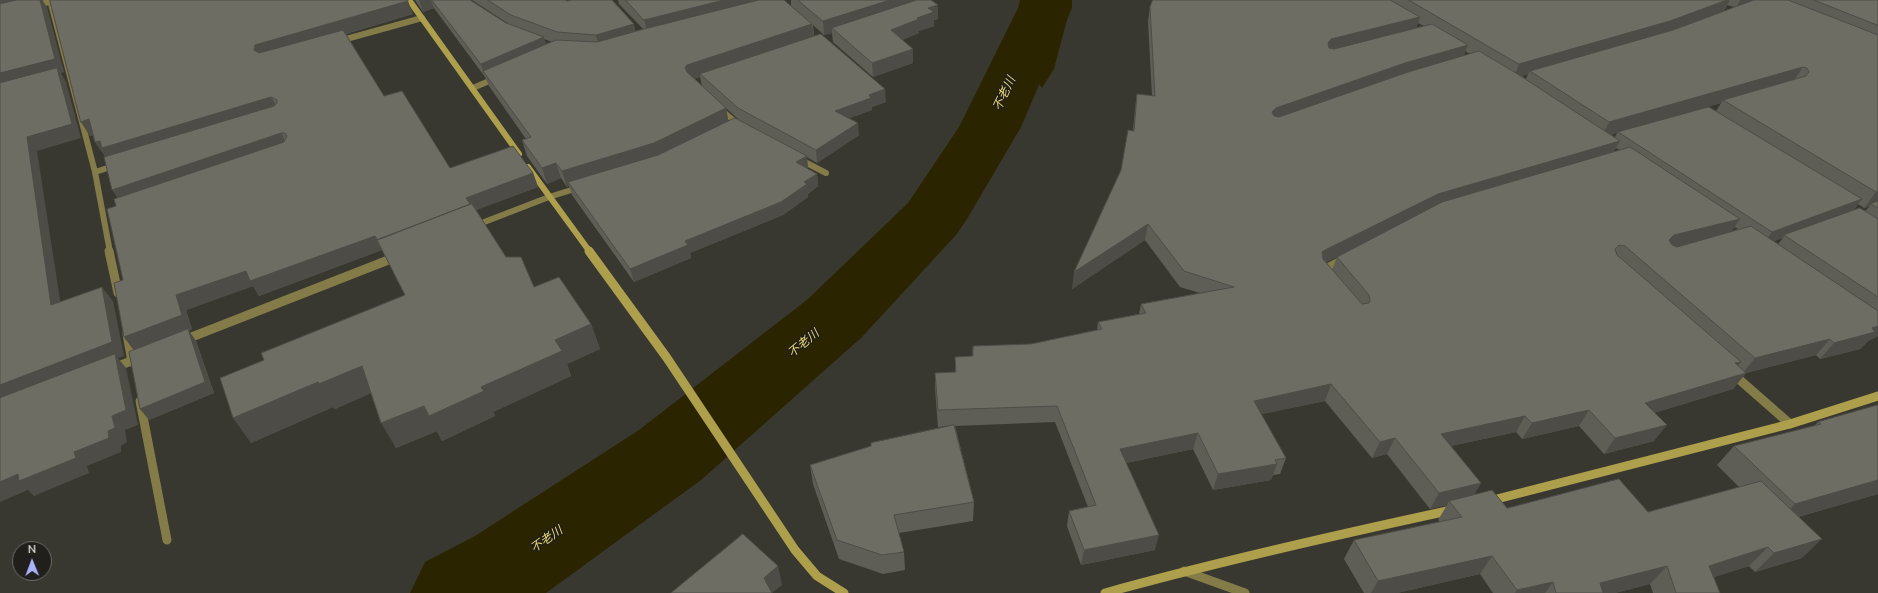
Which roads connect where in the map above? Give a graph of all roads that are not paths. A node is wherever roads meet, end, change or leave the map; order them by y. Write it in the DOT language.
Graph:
graph roads {
  1 [pos="52,0"];
  2 [pos="409,0"];
  3 [pos="29,7"];
  4 [pos="422,18"];
  5 [pos="332,43"];
  6 [pos="502,76"];
  7 [pos="473,88"];
  8 [pos="715,104"];
  9 [pos="737,125"];
  10 [pos="730,128"];
  11 [pos="744,129"];
  12 [pos="792,155"];
  13 [pos="125,162"];
  14 [pos="95,172"];
  15 [pos="826,173"];
  16 [pos="586,186"];
  17 [pos="549,197"];
  18 [pos="467,229"];
  19 [pos="408,252"];
  20 [pos="1350,257"];
  21 [pos="1331,282"];
  22 [pos="119,299"];
  23 [pos="124,322"];
  24 [pos="177,343"];
  25 [pos="147,354"];
  26 [pos="133,364"];
  27 [pos="1724,366"];
  28 [pos="103,372"];
  29 [pos="138,392"];
  30 [pos="1878,396"];
  31 [pos="1790,424"];
  32 [pos="1482,502"];
  33 [pos="1459,508"];
  34 [pos="166,540"];
  35 [pos="1183,571"];
  36 [pos="844,593"];
  37 [pos="1105,593"];
  38 [pos="1245,593"];
  1 -- 3 [label="street"];
  1 -- 14 [label="street"];
  2 -- 4 [label="street"];
  4 -- 5 [label="street"];
  4 -- 7 [label="street"];
  6 -- 7 [label="street"];
  7 -- 17 [label="street"];
  8 -- 9 [label="street"];
  9 -- 10 [label="street"];
  9 -- 11 [label="street"];
  12 -- 15 [label="street"];
  13 -- 14 [label="street"];
  14 -- 22 [label="street"];
  16 -- 17 [label="street"];
  17 -- 18 [label="street"];
  17 -- 36 [label="street"];
  19 -- 24 [label="street"];
  20 -- 21 [label="street"];
  23 -- 26 [label="street"];
  25 -- 26 [label="street"];
  26 -- 28 [label="street"];
  27 -- 31 [label="street"];
  29 -- 34 [label="street"];
  30 -- 31 [label="street"];
  31 -- 32 [label="street"];
  33 -- 35 [label="street"];
  35 -- 37 [label="street"];
  35 -- 38 [label="street"];
}
